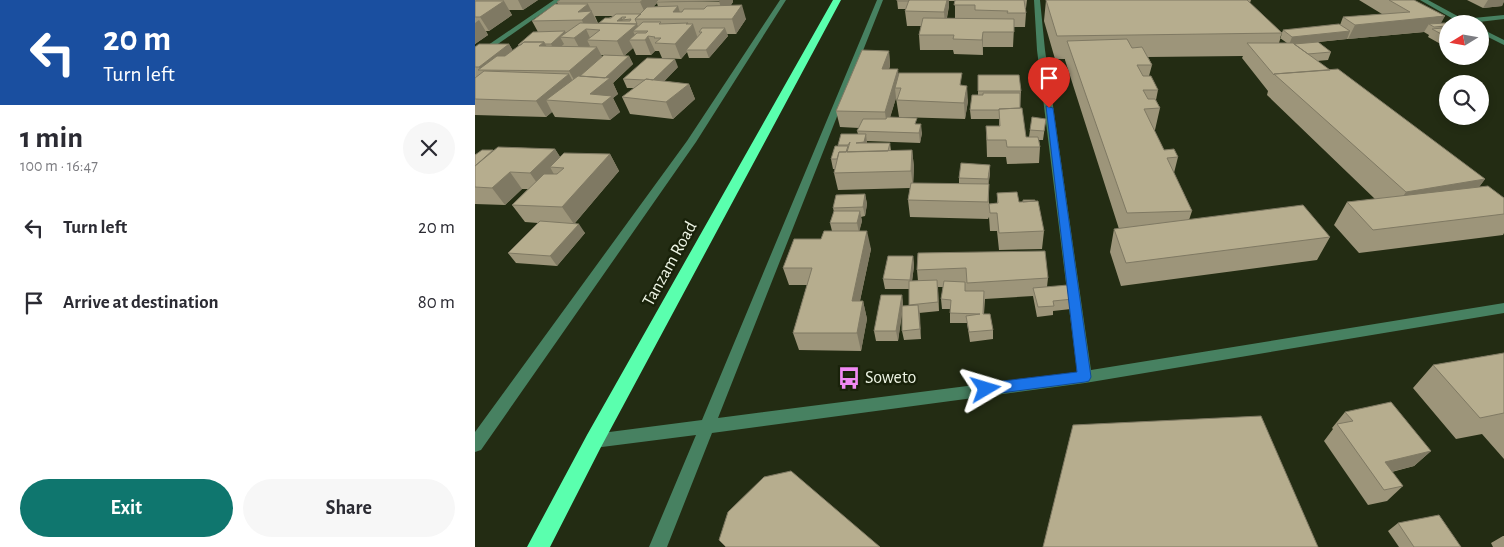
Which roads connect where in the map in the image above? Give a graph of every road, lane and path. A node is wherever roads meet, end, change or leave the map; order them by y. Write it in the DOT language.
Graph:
graph roads {
  1 [pos="558,0"];
  2 [pos="783,0"];
  3 [pos="837,0"];
  4 [pos="880,0"];
  5 [pos="1037,0"];
  6 [pos="1423,0"];
  7 [pos="1452,15"];
  8 [pos="1504,17"];
  9 [pos="1489,19"];
  10 [pos="1489,35"];
  11 [pos="1504,43"];
  12 [pos="475,58"];
  13 [pos="1504,308"];
  14 [pos="1085,377"];
  15 [pos="707,426"];
  16 [pos="594,441"];
  17 [pos="475,445"];
  18 [pos="538,547"];
  19 [pos="658,547"];
  1 -- 12 [label="street"];
  2 -- 17 [label="street"];
  3 -- 16 [label="highway, Tanzam Road"];
  4 -- 15 [label="street"];
  5 -- 14 [label="street"];
  6 -- 7 [label="street"];
  8 -- 9 [label="street"];
  10 -- 11 [label="street"];
  13 -- 14 [label="street"];
  14 -- 15 [label="street"];
  15 -- 16 [label="street"];
  15 -- 19 [label="street"];
  16 -- 18 [label="highway, Tanzam Road"];
}
